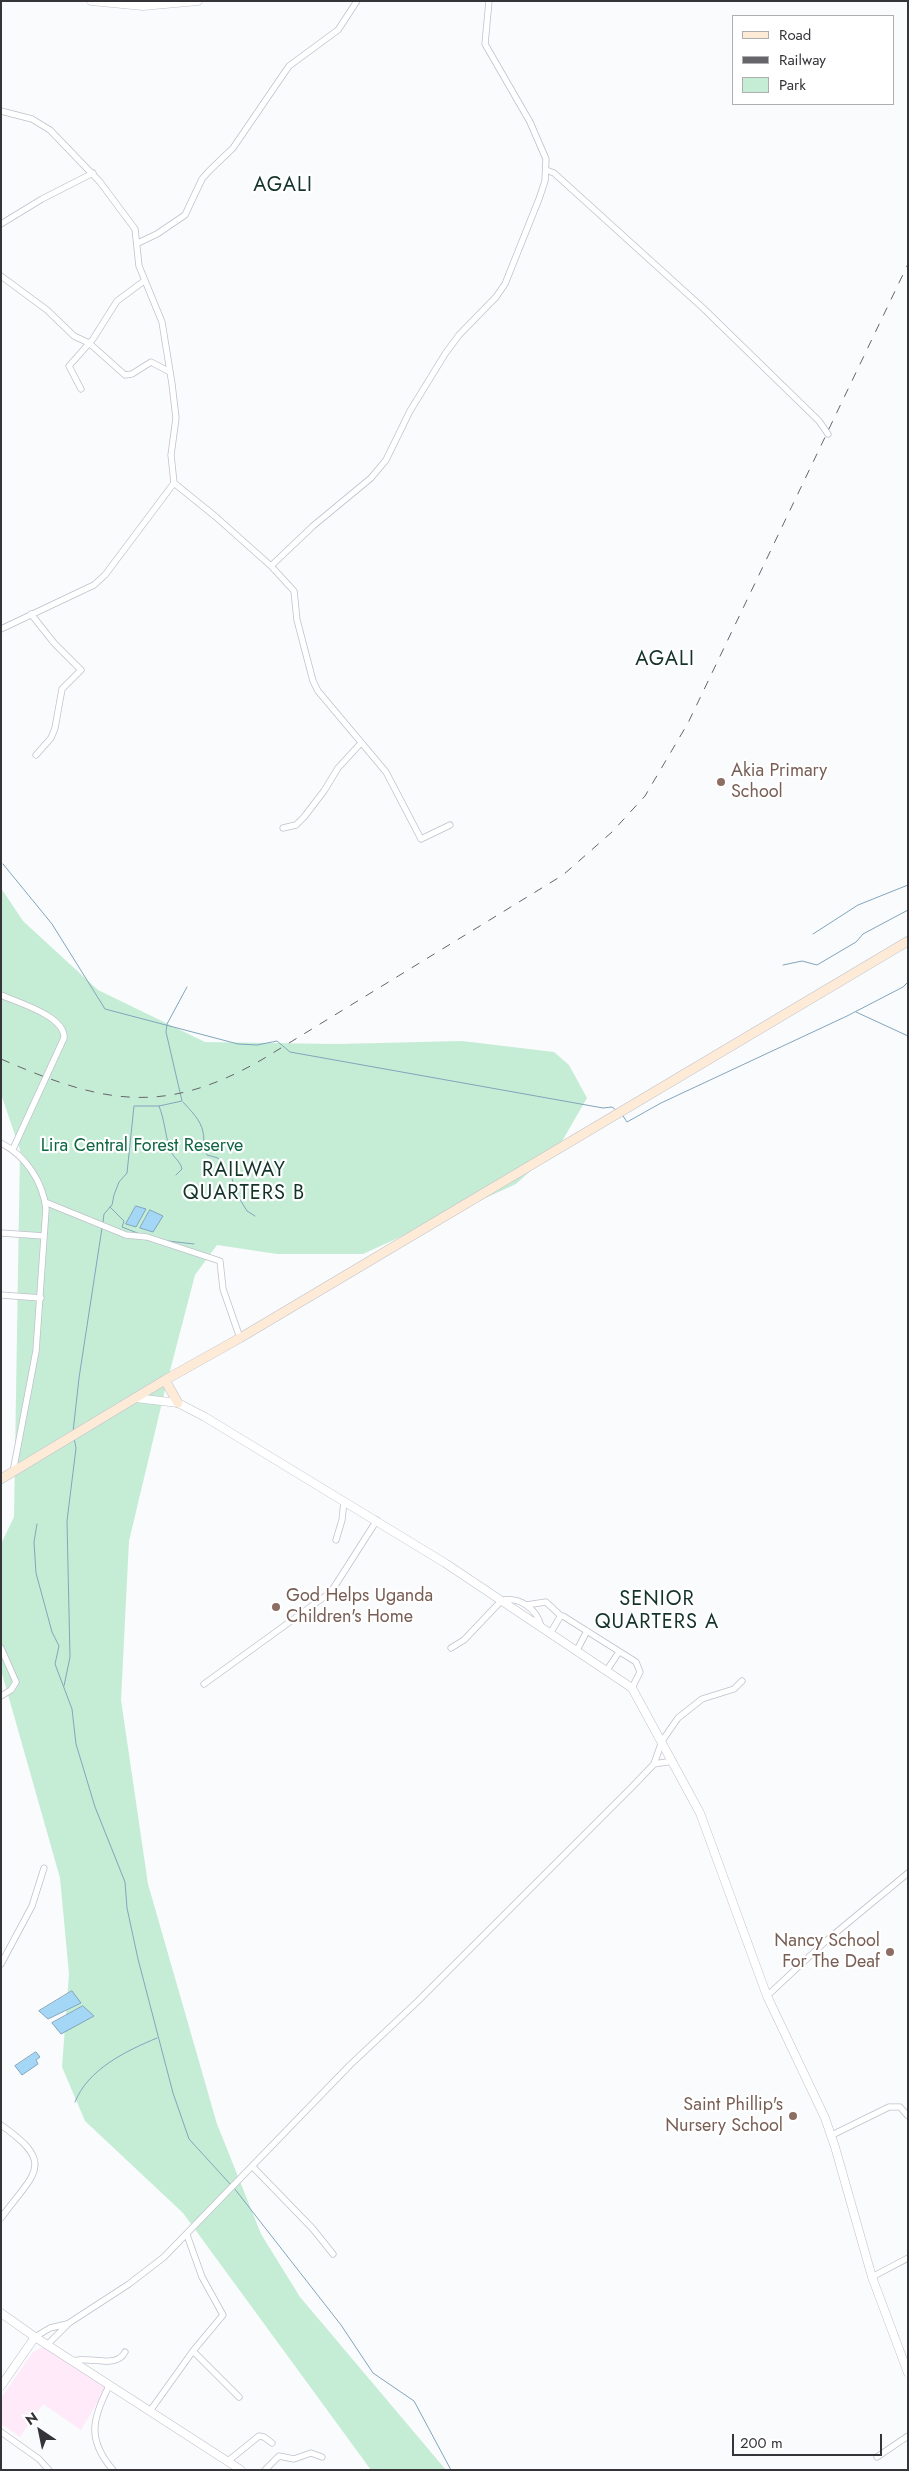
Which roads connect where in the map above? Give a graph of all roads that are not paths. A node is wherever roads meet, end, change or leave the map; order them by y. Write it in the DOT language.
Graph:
graph roads {
  1 [pos="91,1"];
  2 [pos="198,1"];
  3 [pos="357,1"];
  4 [pos="489,1"];
  5 [pos="1,111"];
  6 [pos="546,170"];
  7 [pos="93,174"];
  8 [pos="1,224"];
  9 [pos="138,243"];
  10 [pos="1,276"];
  11 [pos="144,281"];
  12 [pos="89,343"];
  13 [pos="170,372"];
  14 [pos="81,389"];
  15 [pos="828,434"];
  16 [pos="174,483"];
  17 [pos="271,566"];
  18 [pos="30,614"];
  19 [pos="1,629"];
  20 [pos="361,743"];
  21 [pos="36,755"];
  22 [pos="450,825"];
  23 [pos="283,828"];
  24 [pos="908,941"];
  25 [pos="1,995"];
  26 [pos="1,1143"];
  27 [pos="13,1149"];
  28 [pos="45,1202"];
  29 [pos="1,1233"];
  30 [pos="44,1236"];
  31 [pos="1,1295"];
  32 [pos="41,1298"];
  33 [pos="240,1338"];
  34 [pos="165,1380"];
  35 [pos="136,1398"];
  36 [pos="178,1403"];
  37 [pos="13,1472"];
  38 [pos="1,1479"];
  39 [pos="344,1501"];
  40 [pos="377,1520"];
  41 [pos="336,1540"];
  42 [pos="502,1600"];
  43 [pos="526,1605"];
  44 [pos="561,1616"];
  45 [pos="541,1626"];
  46 [pos="587,1631"];
  47 [pos="551,1632"];
  48 [pos="1,1648"];
  49 [pos="451,1648"];
  50 [pos="577,1650"];
  51 [pos="619,1652"];
  52 [pos="607,1670"];
  53 [pos="742,1681"];
  54 [pos="204,1684"];
  55 [pos="632,1688"];
  56 [pos="1,1696"];
  57 [pos="662,1741"];
  58 [pos="673,1761"];
  59 [pos="654,1764"];
  60 [pos="44,1868"];
  61 [pos="908,1873"];
  62 [pos="1,1964"];
  63 [pos="767,1996"];
  64 [pos="908,2116"];
  65 [pos="1,2125"];
  66 [pos="832,2135"];
  67 [pos="252,2166"];
  68 [pos="1,2218"];
  69 [pos="187,2235"];
  70 [pos="332,2254"];
  71 [pos="908,2258"];
  72 [pos="872,2277"];
  73 [pos="1,2313"];
  74 [pos="69,2323"];
  75 [pos="34,2338"];
  76 [pos="47,2345"];
  77 [pos="193,2351"];
  78 [pos="125,2352"];
  79 [pos="72,2361"];
  80 [pos="908,2373"];
  81 [pos="1,2386"];
  82 [pos="109,2386"];
  83 [pos="239,2397"];
  84 [pos="150,2411"];
  85 [pos="1,2432"];
  86 [pos="908,2436"];
  87 [pos="272,2443"];
  88 [pos="877,2457"];
  89 [pos="322,2458"];
  90 [pos="228,2461"];
  91 [pos="49,2470"];
  92 [pos="113,2470"];
  93 [pos="242,2470"];
  94 [pos="266,2470"];
  1 -- 2 [label="street"];
  3 -- 9 [label="street"];
  4 -- 6 [label="street"];
  5 -- 7 [label="street"];
  6 -- 15 [label="street"];
  6 -- 17 [label="street"];
  7 -- 8 [label="street"];
  7 -- 9 [label="street"];
  9 -- 11 [label="street"];
  10 -- 12 [label="street"];
  11 -- 12 [label="street"];
  11 -- 13 [label="street"];
  12 -- 13 [label="street"];
  12 -- 14 [label="street"];
  13 -- 16 [label="street"];
  16 -- 17 [label="street"];
  16 -- 18 [label="street"];
  17 -- 20 [label="street"];
  18 -- 19 [label="street"];
  18 -- 21 [label="street"];
  20 -- 22 [label="street"];
  20 -- 23 [label="street"];
  24 -- 33 [label="main road"];
  25 -- 27 [label="street"];
  26 -- 27 [label="street"];
  27 -- 28 [label="street"];
  28 -- 30 [label="street"];
  28 -- 33 [label="street"];
  29 -- 30 [label="street"];
  30 -- 32 [label="street"];
  31 -- 32 [label="street"];
  32 -- 37 [label="street"];
  33 -- 34 [label="main road"];
  34 -- 35 [label="main road"];
  34 -- 36 [label="main road"];
  35 -- 36 [label="street"];
  35 -- 37 [label="main road"];
  36 -- 39 [label="street"];
  37 -- 38 [label="main road"];
  39 -- 40 [label="street"];
  39 -- 41 [label="street"];
  40 -- 42 [label="street"];
  40 -- 54 [label="street"];
  42 -- 43 [label="street"];
  42 -- 45 [label="street"];
  42 -- 49 [label="street"];
  43 -- 44 [label="street"];
  43 -- 45 [label="street"];
  44 -- 46 [label="street"];
  44 -- 47 [label="street"];
  45 -- 47 [label="street"];
  46 -- 50 [label="street"];
  46 -- 51 [label="street"];
  47 -- 50 [label="street"];
  48 -- 56 [label="street"];
  50 -- 52 [label="street"];
  51 -- 52 [label="street"];
  51 -- 55 [label="street"];
  52 -- 55 [label="street"];
  53 -- 57 [label="street"];
  55 -- 57 [label="street"];
  57 -- 58 [label="street"];
  57 -- 59 [label="street"];
  58 -- 59 [label="street"];
  58 -- 63 [label="street"];
  59 -- 67 [label="street"];
  60 -- 62 [label="street"];
  61 -- 63 [label="street"];
  63 -- 66 [label="street"];
  64 -- 66 [label="street"];
  65 -- 68 [label="street"];
  66 -- 72 [label="street"];
  67 -- 69 [label="street"];
  67 -- 70 [label="street"];
  69 -- 74 [label="street"];
  69 -- 77 [label="street"];
  71 -- 72 [label="street"];
  72 -- 80 [label="street"];
  73 -- 75 [label="street"];
  74 -- 75 [label="street"];
  74 -- 76 [label="street"];
  75 -- 76 [label="street"];
  75 -- 81 [label="street"];
  76 -- 79 [label="street"];
  77 -- 83 [label="street"];
  77 -- 84 [label="street"];
  78 -- 79 [label="street"];
  79 -- 82 [label="street"];
  82 -- 84 [label="street"];
  82 -- 92 [label="street"];
  84 -- 90 [label="street"];
  85 -- 91 [label="street"];
  86 -- 88 [label="street"];
  87 -- 90 [label="street"];
  89 -- 94 [label="street"];
  90 -- 93 [label="street"];
}
